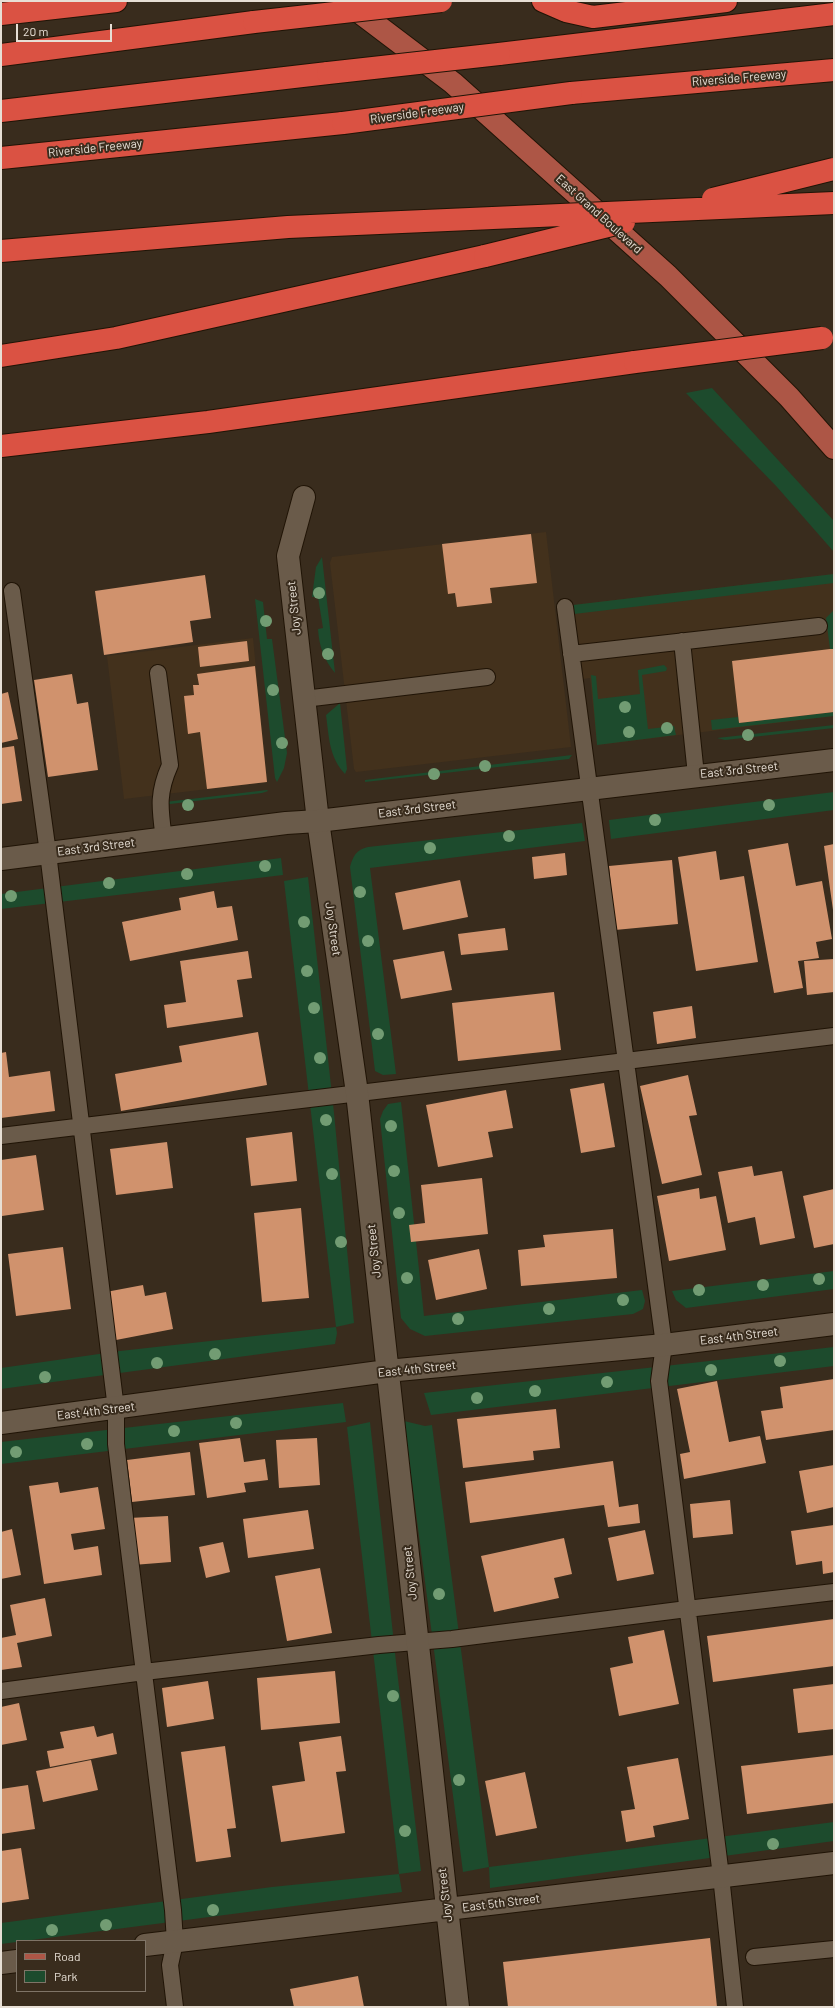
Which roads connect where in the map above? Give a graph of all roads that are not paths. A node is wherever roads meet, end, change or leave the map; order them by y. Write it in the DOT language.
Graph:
graph roads {
  1 [pos="116,1"];
  2 [pos="345,1"];
  3 [pos="441,1"];
  4 [pos="544,1"];
  5 [pos="726,1"];
  6 [pos="1,14"];
  7 [pos="834,14"];
  8 [pos="1,55"];
  9 [pos="834,70"];
  10 [pos="1,111"];
  11 [pos="1,158"];
  12 [pos="834,169"];
  13 [pos="834,203"];
  14 [pos="1,251"];
  15 [pos="828,337"];
  16 [pos="1,356"];
  17 [pos="1,446"];
  18 [pos="834,448"];
  19 [pos="304,497"];
  20 [pos="12,591"];
  21 [pos="565,607"];
  22 [pos="819,626"];
  23 [pos="682,642"];
  24 [pos="572,654"];
  25 [pos="158,673"];
  26 [pos="488,677"];
  27 [pos="304,699"];
  28 [pos="834,760"];
  29 [pos="696,775"];
  30 [pos="589,788"];
  31 [pos="318,821"];
  32 [pos="164,839"];
  33 [pos="48,853"];
  34 [pos="1,859"];
  35 [pos="834,1036"];
  36 [pos="626,1062"];
  37 [pos="357,1093"];
  38 [pos="81,1125"];
  39 [pos="1,1136"];
  40 [pos="834,1324"];
  41 [pos="664,1345"];
  42 [pos="387,1371"];
  43 [pos="116,1409"];
  44 [pos="1,1423"];
  45 [pos="834,1592"];
  46 [pos="687,1609"];
  47 [pos="418,1641"];
  48 [pos="144,1672"];
  49 [pos="1,1691"];
  50 [pos="834,1863"];
  51 [pos="721,1876"];
  52 [pos="446,1909"];
  53 [pos="175,1942"];
  54 [pos="146,1945"];
  55 [pos="834,1949"];
  56 [pos="754,1957"];
  57 [pos="16,1961"];
  58 [pos="1,1962"];
  59 [pos="175,2007"];
  60 [pos="458,2007"];
  61 [pos="735,2007"];
  1 -- 6 [label="highway"];
  2 -- 18 [label="main road, East Grand Boulevard"];
  3 -- 8 [label="highway, bridge"];
  4 -- 5 [label="highway"];
  7 -- 10 [label="highway, bridge"];
  9 -- 11 [label="highway, Riverside Freeway, bridge"];
  12 -- 16 [label="highway, bridge"];
  13 -- 14 [label="highway, bridge"];
  15 -- 17 [label="highway, bridge"];
  19 -- 27 [label="street, Joy Street"];
  20 -- 33 [label="lane"];
  21 -- 24 [label="lane"];
  22 -- 23 [label="lane"];
  23 -- 24 [label="lane"];
  23 -- 29 [label="lane"];
  24 -- 30 [label="lane"];
  25 -- 32 [label="lane"];
  26 -- 27 [label="lane"];
  27 -- 31 [label="street, Joy Street"];
  28 -- 29 [label="street, East 3rd Street"];
  29 -- 30 [label="street, East 3rd Street"];
  30 -- 31 [label="street, East 3rd Street"];
  30 -- 36 [label="lane"];
  31 -- 32 [label="street, East 3rd Street"];
  31 -- 37 [label="street, Joy Street"];
  32 -- 33 [label="street, East 3rd Street"];
  33 -- 34 [label="street, East 3rd Street"];
  33 -- 38 [label="lane"];
  35 -- 36 [label="lane"];
  36 -- 37 [label="lane"];
  36 -- 41 [label="lane"];
  37 -- 38 [label="lane"];
  37 -- 42 [label="street, Joy Street"];
  38 -- 39 [label="lane"];
  38 -- 43 [label="lane"];
  40 -- 41 [label="street, East 4th Street"];
  41 -- 42 [label="street, East 4th Street"];
  41 -- 46 [label="lane"];
  42 -- 43 [label="street, East 4th Street"];
  42 -- 47 [label="street, Joy Street"];
  43 -- 44 [label="street, East 4th Street"];
  43 -- 48 [label="lane"];
  45 -- 46 [label="lane"];
  46 -- 47 [label="lane"];
  46 -- 51 [label="lane"];
  47 -- 48 [label="lane"];
  47 -- 52 [label="street, Joy Street"];
  48 -- 49 [label="lane"];
  48 -- 53 [label="lane"];
  50 -- 51 [label="street, East 5th Street"];
  51 -- 52 [label="street, East 5th Street"];
  51 -- 61 [label="lane"];
  52 -- 53 [label="street, East 5th Street"];
  52 -- 60 [label="street, Joy Street"];
  53 -- 54 [label="street, East 5th Street"];
  53 -- 59 [label="lane"];
  55 -- 56 [label="lane"];
  57 -- 58 [label="street"];
}
